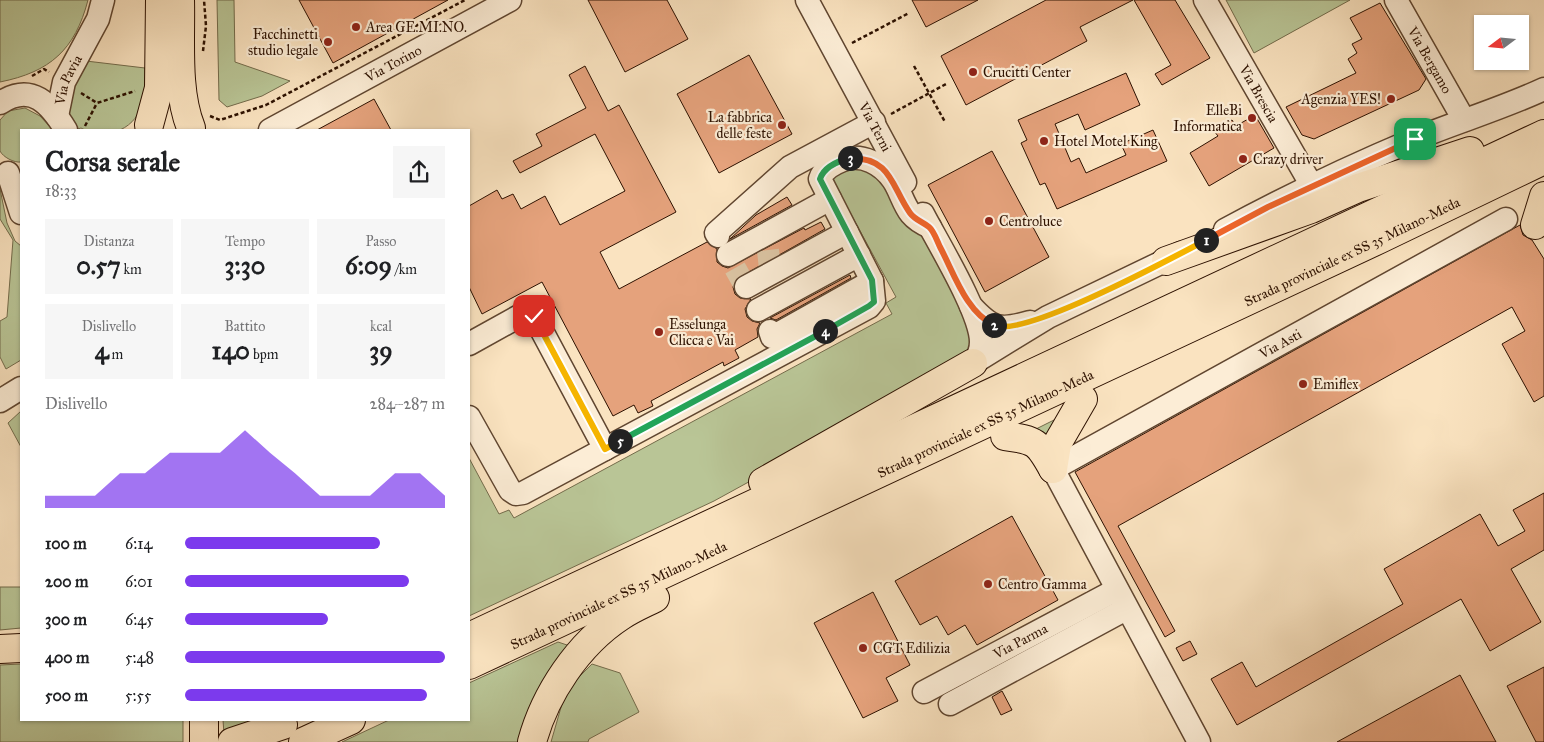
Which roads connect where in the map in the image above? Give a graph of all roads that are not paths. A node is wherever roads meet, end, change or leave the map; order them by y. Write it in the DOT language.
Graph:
graph roads {
  1 [pos="103,0"];
  2 [pos="160,0"];
  3 [pos="180,0"];
  4 [pos="510,0"];
  5 [pos="808,0"];
  6 [pos="1205,0"];
  7 [pos="1396,0"];
  8 [pos="59,79"];
  9 [pos="23,88"];
  10 [pos="1544,89"];
  11 [pos="0,103"];
  12 [pos="1464,120"];
  13 [pos="62,123"];
  14 [pos="1544,123"];
  15 [pos="198,124"];
  16 [pos="876,126"];
  17 [pos="273,127"];
  18 [pos="143,128"];
  19 [pos="259,129"];
  20 [pos="1544,134"];
  21 [pos="1544,160"];
  22 [pos="1495,170"];
  23 [pos="10,172"];
  24 [pos="822,172"];
  25 [pos="1312,186"];
  26 [pos="1544,196"];
  27 [pos="832,203"];
  28 [pos="20,209"];
  29 [pos="1506,219"];
  30 [pos="930,227"];
  31 [pos="847,232"];
  32 [pos="1540,233"];
  33 [pos="859,255"];
  34 [pos="1166,261"];
  35 [pos="770,264"];
  36 [pos="872,280"];
  37 [pos="747,290"];
  38 [pos="1248,300"];
  39 [pos="970,305"];
  40 [pos="1048,316"];
  41 [pos="470,343"];
  42 [pos="973,363"];
  43 [pos="20,389"];
  44 [pos="1083,399"];
  45 [pos="0,401"];
  46 [pos="470,418"];
  47 [pos="1005,436"];
  48 [pos="605,449"];
  49 [pos="1053,470"];
  50 [pos="1121,600"];
  51 [pos="470,627"];
  52 [pos="470,638"];
  53 [pos="20,648"];
  54 [pos="0,649"];
  55 [pos="470,665"];
  56 [pos="924,692"];
  57 [pos="950,704"];
  58 [pos="204,721"];
  59 [pos="344,721"];
  60 [pos="293,729"];
  61 [pos="204,742"];
  62 [pos="232,742"];
  63 [pos="246,742"];
  64 [pos="532,742"];
  65 [pos="1199,742"];
  1 -- 8 [label="street, Via Pavia"];
  2 -- 18 [label="main road"];
  3 -- 15 [label="main road"];
  4 -- 17 [label="street, Via Torino"];
  5 -- 16 [label="street, Via Terni"];
  6 -- 25 [label="street, Via Brescia"];
  7 -- 12 [label="street, Via Bergamo"];
  8 -- 9 [label="street, Via Pavia"];
  8 -- 13 [label="street, Via Pavia"];
  9 -- 11 [label="street, Via Pavia"];
  9 -- 13 [label="street"];
  10 -- 12 [label="street"];
  12 -- 25 [label="street"];
  14 -- 34 [label="main road"];
  15 -- 18 [label="main road"];
  16 -- 24 [label="street"];
  16 -- 30 [label="street, Via Terni"];
  16 -- 37 [label="street"];
  17 -- 19 [label="street, Via Torino"];
  20 -- 22 [label="main road"];
  21 -- 22 [label="main road"];
  22 -- 38 [label="main road, Strada provinciale ex SS 35 Milano-Meda"];
  22 -- 52 [label="main road, Strada provinciale ex SS 35 Milano-Meda"];
  23 -- 28 [label="street"];
  24 -- 27 [label="street"];
  24 -- 30 [label="street"];
  25 -- 34 [label="street"];
  26 -- 32 [label="main road"];
  27 -- 31 [label="street"];
  27 -- 35 [label="street"];
  27 -- 37 [label="street"];
  29 -- 49 [label="street, Via Asti"];
  30 -- 39 [label="street, Via Terni"];
  31 -- 33 [label="street"];
  31 -- 35 [label="street"];
  33 -- 36 [label="street"];
  33 -- 37 [label="street"];
  34 -- 40 [label="street"];
  35 -- 37 [label="street"];
  36 -- 37 [label="street"];
  36 -- 48 [label="street"];
  38 -- 44 [label="main road"];
  38 -- 55 [label="main road, Strada provinciale ex SS 35 Milano-Meda"];
  39 -- 40 [label="street"];
  39 -- 42 [label="street"];
  40 -- 42 [label="street"];
  41 -- 48 [label="street"];
  42 -- 51 [label="main road"];
  43 -- 45 [label="street"];
  44 -- 47 [label="main road"];
  44 -- 49 [label="main road"];
  46 -- 48 [label="street"];
  47 -- 49 [label="main road"];
  47 -- 64 [label="main road"];
  49 -- 50 [label="street"];
  50 -- 56 [label="street, Via Parma"];
  50 -- 57 [label="street, Via Parma"];
  50 -- 65 [label="street"];
  53 -- 54 [label="main road"];
  58 -- 61 [label="main road"];
  59 -- 60 [label="main road"];
  60 -- 62 [label="main road"];
  60 -- 63 [label="main road"];
}
